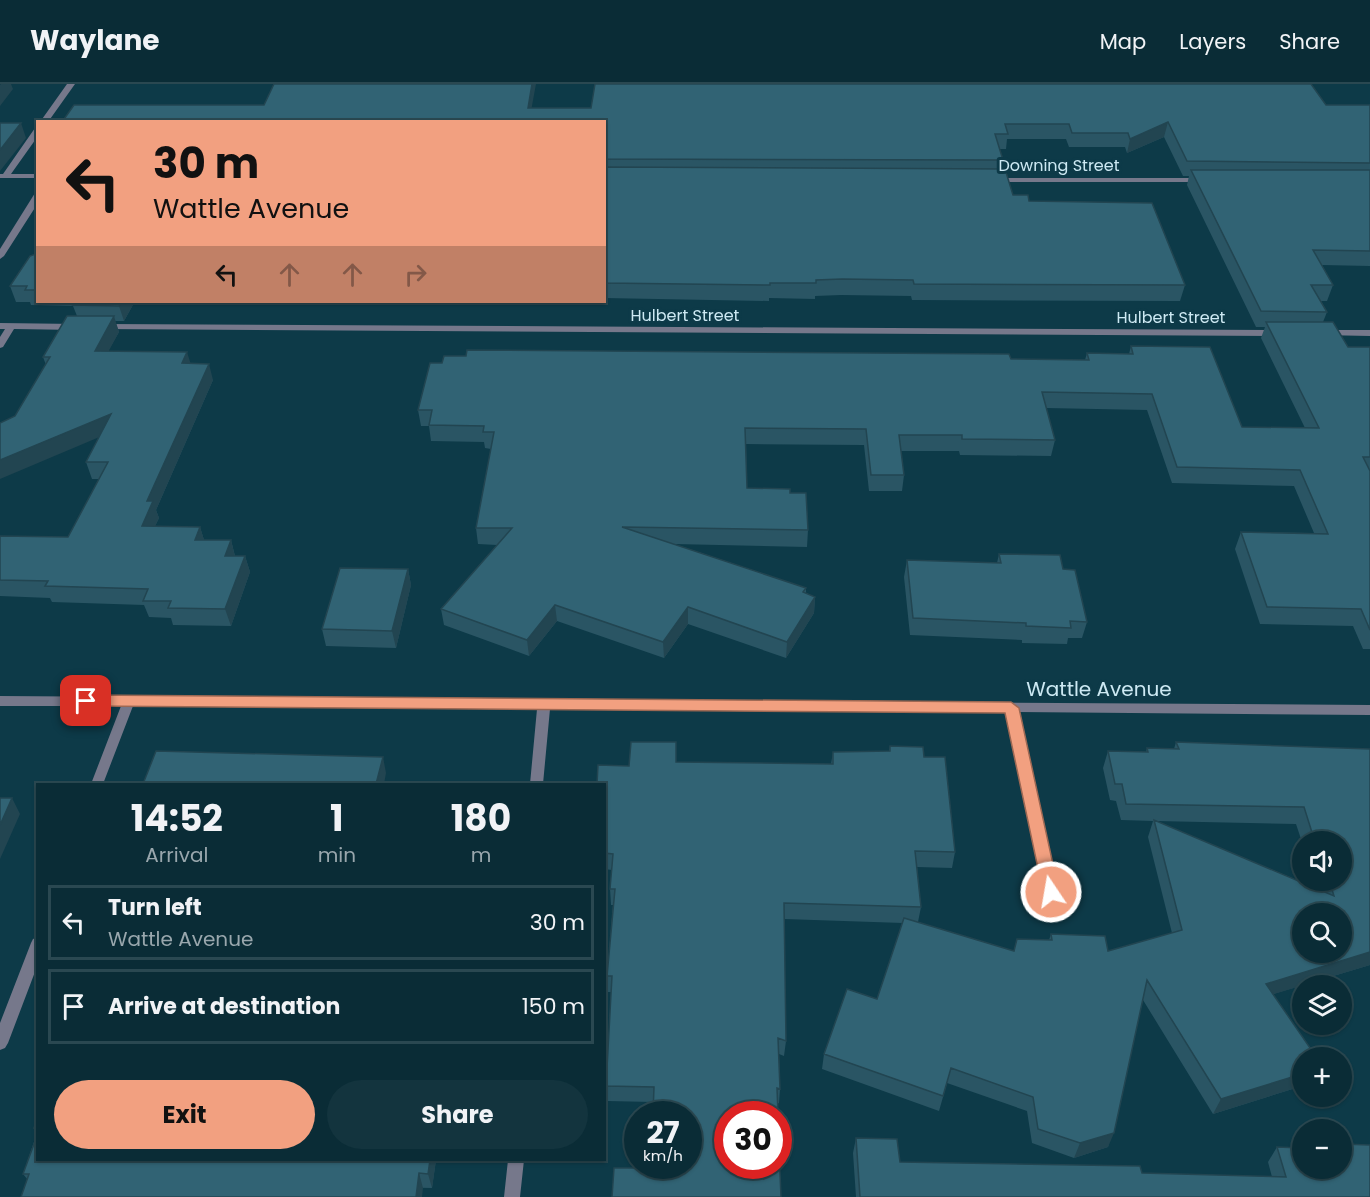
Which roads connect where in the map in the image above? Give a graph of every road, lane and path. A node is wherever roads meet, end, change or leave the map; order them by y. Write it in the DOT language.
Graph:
graph roads {
  1 [pos="71,84"];
  2 [pos="45,120"];
  3 [pos="36,133"];
  4 [pos="2,176"];
  5 [pos="36,176"];
  6 [pos="984,180"];
  7 [pos="1218,180"];
  8 [pos="36,198"];
  9 [pos="0,256"];
  10 [pos="0,326"];
  11 [pos="11,326"];
  12 [pos="1287,333"];
  13 [pos="1311,333"];
  14 [pos="1370,333"];
  15 [pos="0,345"];
  16 [pos="0,701"];
  17 [pos="129,701"];
  18 [pos="544,704"];
  19 [pos="1011,708"];
  20 [pos="1370,710"];
  21 [pos="97,783"];
  22 [pos="536,783"];
  23 [pos="1051,892"];
  24 [pos="36,948"];
  25 [pos="0,1043"];
  26 [pos="516,1161"];
  27 [pos="512,1197"];
  1 -- 2 [label="street"];
  3 -- 4 [label="street"];
  4 -- 5 [label="street"];
  6 -- 7 [label="street, Downing Street"];
  8 -- 9 [label="street"];
  10 -- 11 [label="street, Hulbert Street"];
  11 -- 12 [label="street, Hulbert Street"];
  11 -- 15 [label="street"];
  13 -- 14 [label="street"];
  16 -- 17 [label="street, Wattle Avenue"];
  17 -- 18 [label="street, Wattle Avenue"];
  17 -- 21 [label="street"];
  18 -- 19 [label="street, Wattle Avenue"];
  18 -- 22 [label="street"];
  19 -- 20 [label="street, Wattle Avenue"];
  19 -- 23 [label="street"];
  24 -- 25 [label="street"];
  26 -- 27 [label="street"];
}
